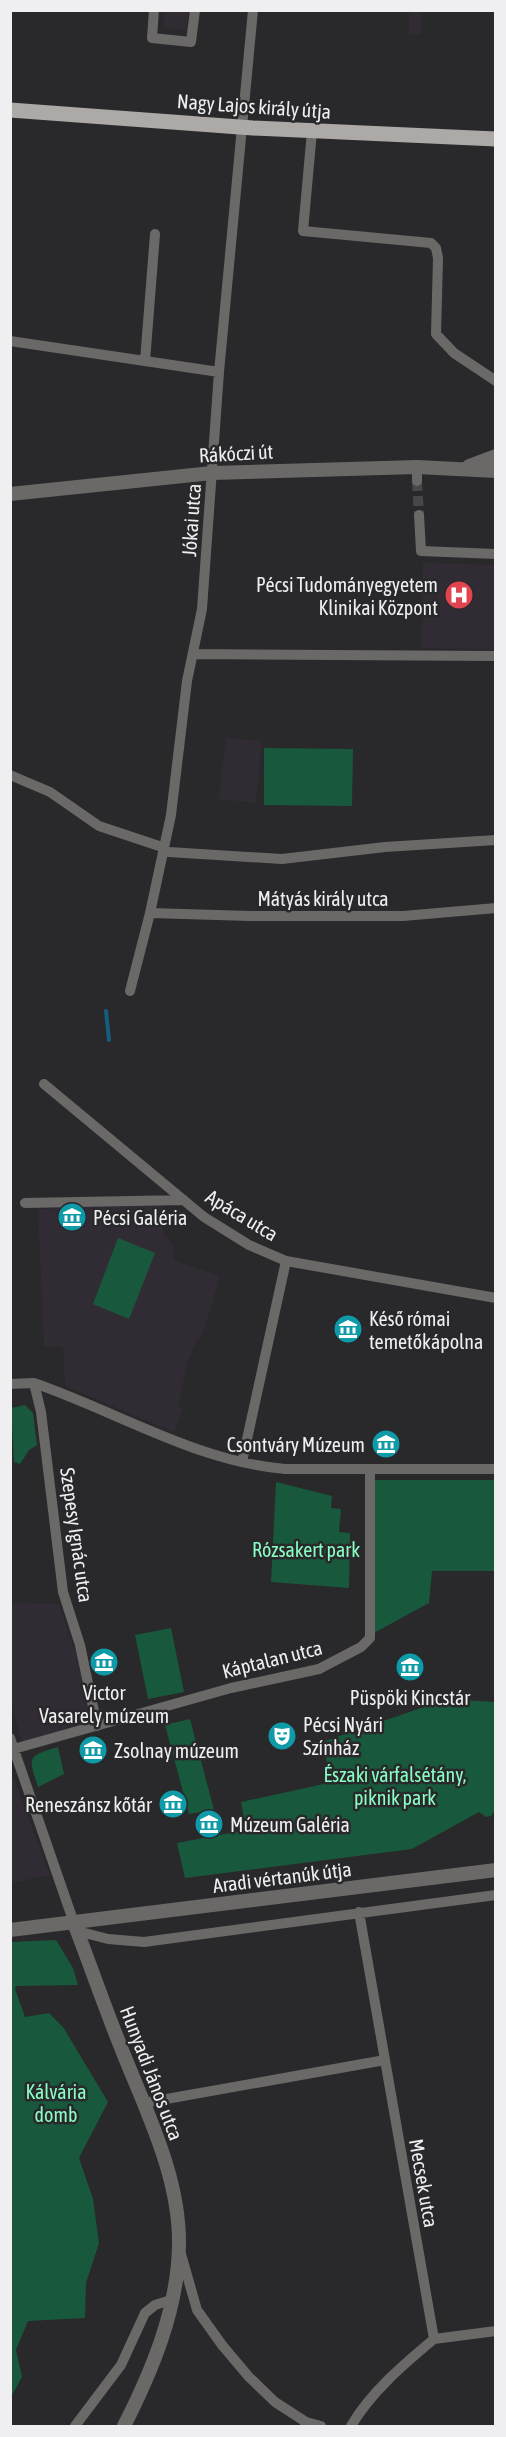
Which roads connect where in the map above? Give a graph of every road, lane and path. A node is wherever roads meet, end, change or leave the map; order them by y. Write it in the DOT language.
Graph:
graph roads {
  1 [pos="154,10"];
  2 [pos="195,10"];
  3 [pos="253,10"];
  4 [pos="10,110"];
  5 [pos="241,126"];
  6 [pos="312,131"];
  7 [pos="495,140"];
  8 [pos="155,234"];
  9 [pos="10,341"];
  10 [pos="145,361"];
  11 [pos="219,372"];
  12 [pos="495,381"];
  13 [pos="495,456"];
  14 [pos="464,468"];
  15 [pos="491,469"];
  16 [pos="212,473"];
  17 [pos="10,494"];
  18 [pos="419,514"];
  19 [pos="495,554"];
  20 [pos="193,654"];
  21 [pos="495,656"];
  22 [pos="10,775"];
  23 [pos="495,840"];
  24 [pos="164,847"];
  25 [pos="495,908"];
  26 [pos="150,913"];
  27 [pos="130,992"];
  28 [pos="45,1084"];
  29 [pos="184,1200"];
  30 [pos="25,1203"];
  31 [pos="286,1261"];
  32 [pos="495,1298"];
  33 [pos="34,1383"];
  34 [pos="10,1384"];
  35 [pos="243,1462"];
  36 [pos="495,1469"];
  37 [pos="369,1470"];
  38 [pos="97,1726"];
  39 [pos="12,1745"];
  40 [pos="495,1870"];
  41 [pos="495,1895"];
  42 [pos="359,1912"];
  43 [pos="76,1927"];
  44 [pos="10,1930"];
  45 [pos="385,2060"];
  46 [pos="144,2103"];
  47 [pos="179,2248"];
  48 [pos="171,2300"];
  49 [pos="495,2331"];
  50 [pos="434,2339"];
  51 [pos="306,2424"];
  52 [pos="75,2427"];
  53 [pos="124,2427"];
  54 [pos="321,2427"];
  55 [pos="351,2427"];
  1 -- 2 [label="street"];
  3 -- 5 [label="street, Jókai utca"];
  4 -- 5 [label="main road, Nagy Lajos király útja"];
  5 -- 6 [label="main road, Nagy Lajos király útja"];
  5 -- 11 [label="street, Jókai utca"];
  6 -- 7 [label="main road, Nagy Lajos király útja"];
  6 -- 12 [label="street"];
  8 -- 10 [label="street"];
  9 -- 10 [label="street"];
  10 -- 11 [label="street"];
  11 -- 16 [label="street, Jókai utca"];
  13 -- 14 [label="street, Rákóczi út"];
  14 -- 15 [label="street, Rákóczi út"];
  14 -- 16 [label="street, Rákóczi út"];
  16 -- 17 [label="street, Rákóczi út"];
  16 -- 20 [label="street, Jókai utca"];
  18 -- 19 [label="street"];
  20 -- 21 [label="street"];
  20 -- 24 [label="street, Jókai utca"];
  22 -- 24 [label="street"];
  23 -- 24 [label="street"];
  24 -- 26 [label="street, Jókai utca"];
  25 -- 26 [label="street, Mátyás király utca"];
  26 -- 27 [label="street, Jókai utca"];
  28 -- 29 [label="street, Apáca utca"];
  29 -- 30 [label="street"];
  29 -- 31 [label="street, Apáca utca"];
  31 -- 32 [label="street, Apáca utca"];
  31 -- 35 [label="street"];
  33 -- 34 [label="street"];
  33 -- 35 [label="street"];
  33 -- 38 [label="street, Szepesy Ignác utca"];
  35 -- 37 [label="street"];
  36 -- 37 [label="street"];
  37 -- 38 [label="street, Káptalan utca"];
  38 -- 39 [label="street, Káptalan utca"];
  39 -- 43 [label="street, Hunyadi János utca"];
  40 -- 43 [label="street, Aradi vértanúk útja"];
  41 -- 42 [label="street"];
  42 -- 43 [label="street"];
  42 -- 45 [label="street, Mecsek utca"];
  43 -- 44 [label="street, Aradi vértanúk útja"];
  43 -- 46 [label="street, Hunyadi János utca"];
  45 -- 46 [label="street"];
  45 -- 50 [label="street, Mecsek utca"];
  46 -- 47 [label="street, Hunyadi János utca"];
  47 -- 48 [label="street, Hunyadi János utca"];
  47 -- 51 [label="street"];
  48 -- 52 [label="street"];
  48 -- 53 [label="street, Hunyadi János utca"];
  49 -- 50 [label="street"];
  50 -- 55 [label="street"];
  51 -- 54 [label="street"];
}
